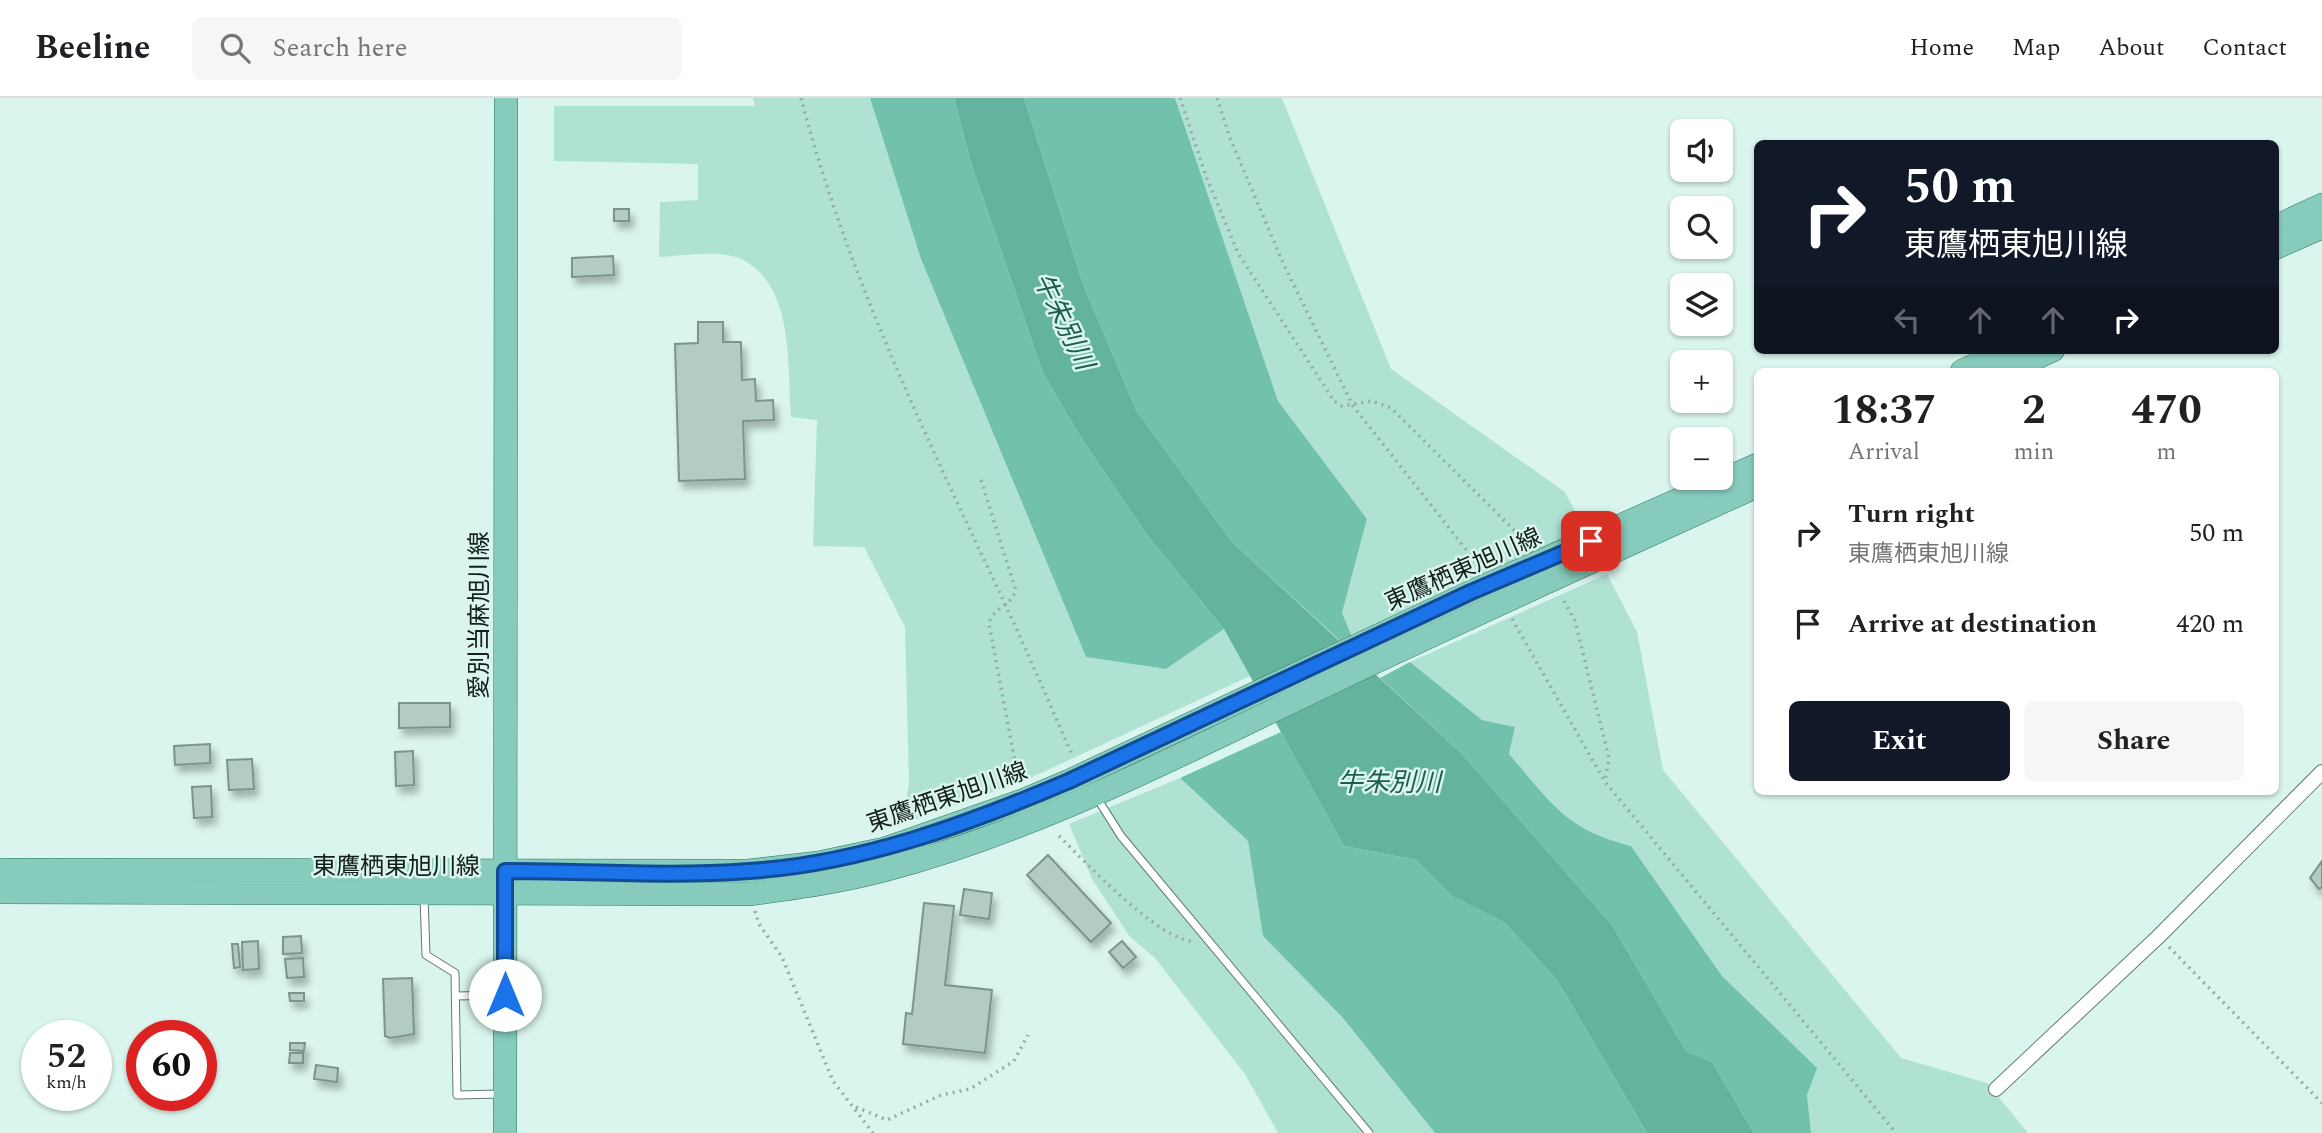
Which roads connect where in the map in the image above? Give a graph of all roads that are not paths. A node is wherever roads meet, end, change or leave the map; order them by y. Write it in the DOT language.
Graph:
graph roads {
  1 [pos="506,98"];
  2 [pos="2322,205"];
  3 [pos="2279,225"];
  4 [pos="2322,227"];
  5 [pos="2279,246"];
  6 [pos="1998,354"];
  7 [pos="2044,354"];
  8 [pos="1968,368"];
  9 [pos="2014,368"];
  10 [pos="1754,466"];
  11 [pos="1754,487"];
  12 [pos="1487,597"];
  13 [pos="2322,772"];
  14 [pos="1094,795"];
  15 [pos="0,870"];
  16 [pos="505,881"];
  17 [pos="0,892"];
  18 [pos="424,893"];
  19 [pos="505,995"];
  20 [pos="456,996"];
  21 [pos="1996,1089"];
  22 [pos="506,1094"];
  23 [pos="505,1133"];
  24 [pos="1369,1133"];
  1 -- 16 [label="main road, 愛別当麻旭川線"];
  2 -- 3 [label="main road"];
  4 -- 5 [label="main road"];
  6 -- 8 [label="main road"];
  7 -- 9 [label="main road"];
  10 -- 12 [label="main road, 東鷹栖東旭川線"];
  11 -- 12 [label="main road, 東鷹栖東旭川線"];
  12 -- 14 [label="main road, 東鷹栖東旭川線"];
  12 -- 16 [label="main road, 東鷹栖東旭川線"];
  13 -- 21 [label="street"];
  14 -- 16 [label="main road, 東鷹栖東旭川線"];
  14 -- 24 [label="lane"];
  15 -- 16 [label="main road, 東鷹栖東旭川線"];
  16 -- 18 [label="main road, 東鷹栖東旭川線"];
  16 -- 19 [label="main road, 愛別当麻旭川線"];
  17 -- 18 [label="main road, 東鷹栖東旭川線"];
  18 -- 20 [label="lane"];
  19 -- 20 [label="lane"];
  19 -- 22 [label="main road, 愛別当麻旭川線"];
  20 -- 22 [label="lane"];
  22 -- 23 [label="main road, 愛別当麻旭川線"];
}
